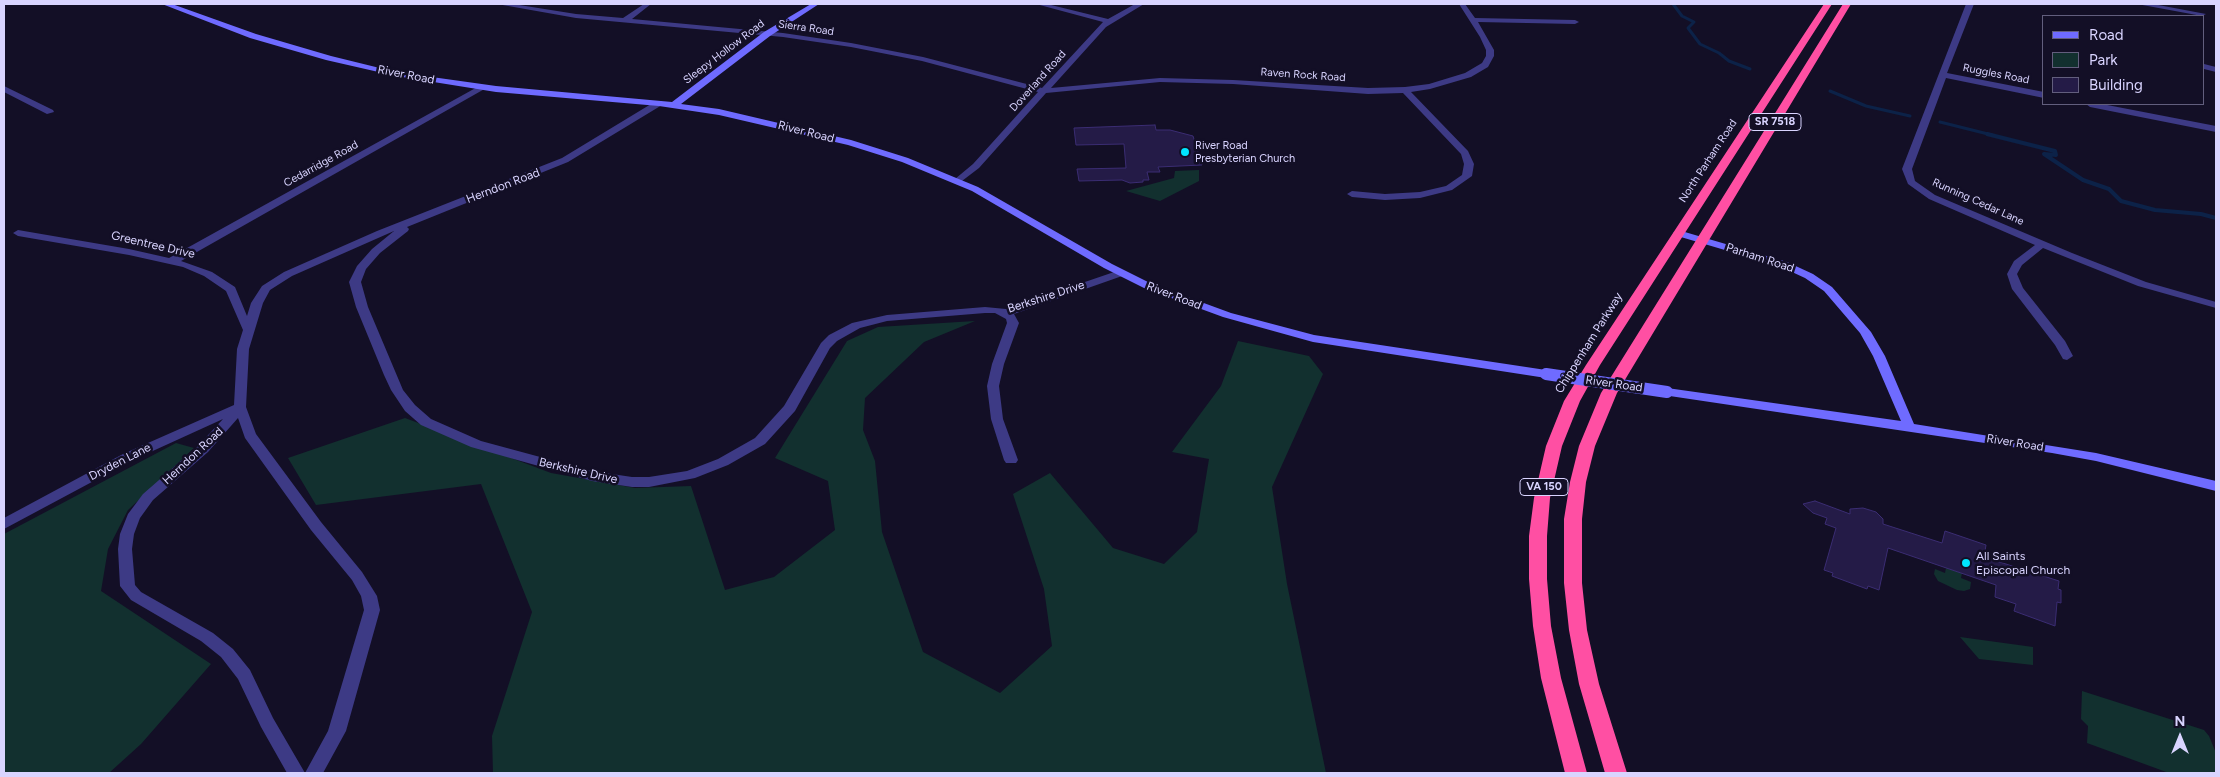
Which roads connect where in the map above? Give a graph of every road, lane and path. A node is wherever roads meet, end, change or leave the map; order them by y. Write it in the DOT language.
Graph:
graph roads {
  1 [pos="166,4"];
  2 [pos="501,4"];
  3 [pos="648,4"];
  4 [pos="816,4"];
  5 [pos="1039,4"];
  6 [pos="1140,4"];
  7 [pos="1462,4"];
  8 [pos="1828,4"];
  9 [pos="1847,4"];
  10 [pos="1970,4"];
  11 [pos="2141,4"];
  12 [pos="2202,14"];
  13 [pos="625,20"];
  14 [pos="1474,20"];
  15 [pos="1107,21"];
  16 [pos="1575,22"];
  17 [pos="768,34"];
  18 [pos="1943,75"];
  19 [pos="484,87"];
  20 [pos="4,89"];
  21 [pos="1405,90"];
  22 [pos="1044,91"];
  23 [pos="2042,95"];
  24 [pos="658,103"];
  25 [pos="2095,105"];
  26 [pos="673,106"];
  27 [pos="50,112"];
  28 [pos="2216,129"];
  29 [pos="958,181"];
  30 [pos="1352,194"];
  31 [pos="416,219"];
  32 [pos="1678,232"];
  33 [pos="18,233"];
  34 [pos="1703,240"];
  35 [pos="2042,244"];
  36 [pos="170,262"];
  37 [pos="1121,273"];
  38 [pos="2216,305"];
  39 [pos="1006,312"];
  40 [pos="249,331"];
  41 [pos="2067,356"];
  42 [pos="240,407"];
  43 [pos="1909,426"];
  44 [pos="1010,460"];
  45 [pos="2216,486"];
  46 [pos="4,524"];
  47 [pos="296,773"];
  48 [pos="314,773"];
  49 [pos="1576,773"];
  50 [pos="1616,773"];
  1 -- 19 [label="main road, River Road"];
  2 -- 13 [label="street, Sierra Road"];
  3 -- 13 [label="street"];
  4 -- 17 [label="main road, Sleepy Hollow Road"];
  5 -- 15 [label="street"];
  6 -- 15 [label="street, Doverland Road"];
  7 -- 14 [label="street, Raven Rock Road"];
  8 -- 32 [label="highway, North Parham Road / SR 7518"];
  9 -- 34 [label="highway, SR 7518"];
  10 -- 18 [label="street, Running Cedar Lane"];
  11 -- 12 [label="street"];
  13 -- 17 [label="street, Sierra Road"];
  14 -- 16 [label="street"];
  14 -- 21 [label="street, Raven Rock Road"];
  15 -- 22 [label="street, Doverland Road"];
  17 -- 22 [label="street, Sierra Road"];
  17 -- 26 [label="main road, Sleepy Hollow Road"];
  18 -- 23 [label="street, Ruggles Road"];
  18 -- 35 [label="street, Running Cedar Lane"];
  19 -- 24 [label="main road, River Road"];
  19 -- 36 [label="street, Cedarridge Road"];
  20 -- 27 [label="street"];
  21 -- 22 [label="street, Raven Rock Road"];
  21 -- 30 [label="street"];
  22 -- 29 [label="street, Doverland Road"];
  24 -- 26 [label="main road, River Road"];
  24 -- 31 [label="street, Herndon Road"];
  25 -- 28 [label="street"];
  26 -- 29 [label="main road, River Road"];
  29 -- 37 [label="main road, River Road"];
  31 -- 39 [label="street, Berkshire Drive"];
  31 -- 40 [label="street, Herndon Road"];
  32 -- 34 [label="main road, Parham Road"];
  32 -- 49 [label="highway, Chippenham Parkway / VA 150"];
  33 -- 36 [label="street, Greentree Drive"];
  34 -- 43 [label="main road, Parham Road"];
  34 -- 50 [label="highway, VA 150"];
  35 -- 38 [label="street, Running Cedar Lane"];
  35 -- 41 [label="street"];
  36 -- 40 [label="street, Greentree Drive"];
  37 -- 39 [label="street, Berkshire Drive"];
  37 -- 43 [label="main road, River Road, bridge"];
  39 -- 44 [label="street"];
  40 -- 42 [label="street, Herndon Road"];
  42 -- 46 [label="street, Dryden Lane"];
  42 -- 47 [label="street, Herndon Road"];
  42 -- 48 [label="street"];
  43 -- 45 [label="main road, River Road"];
}
